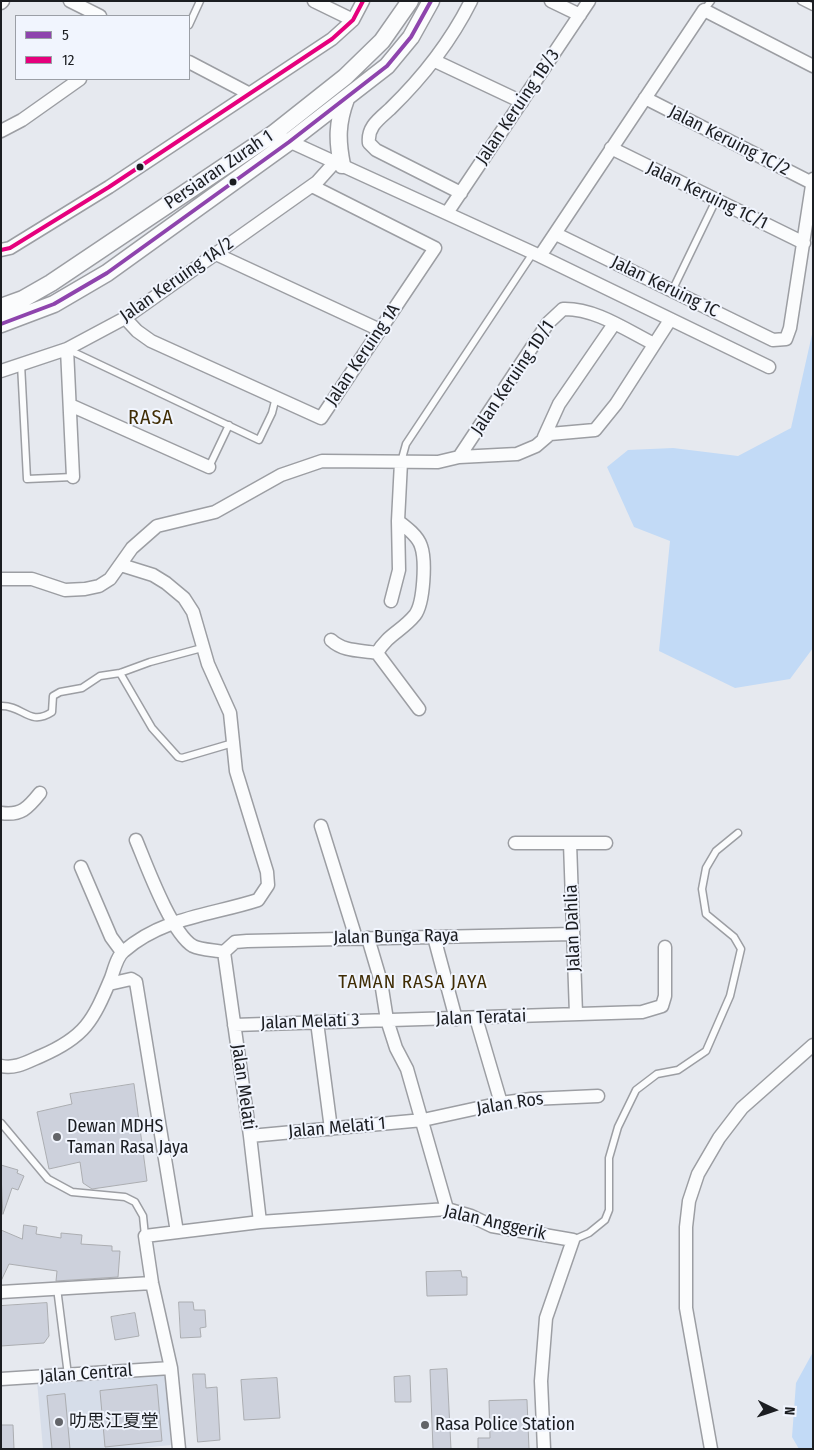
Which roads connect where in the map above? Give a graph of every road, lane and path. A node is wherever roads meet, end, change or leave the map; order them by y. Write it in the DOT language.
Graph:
graph roads {
  1 [pos="70,1"];
  2 [pos="200,1"];
  3 [pos="314,1"];
  4 [pos="363,1"];
  5 [pos="410,1"];
  6 [pos="431,1"];
  7 [pos="471,1"];
  8 [pos="551,1"];
  9 [pos="589,1"];
  10 [pos="801,1"];
  11 [pos="708,6"];
  12 [pos="813,7"];
  13 [pos="98,15"];
  14 [pos="580,15"];
  15 [pos="353,20"];
  16 [pos="190,23"];
  17 [pos="435,61"];
  18 [pos="190,63"];
  19 [pos="813,66"];
  20 [pos="79,80"];
  21 [pos="248,93"];
  22 [pos="645,98"];
  23 [pos="346,99"];
  24 [pos="522,102"];
  25 [pos="1,130"];
  26 [pos="273,134"];
  27 [pos="289,142"];
  28 [pos="611,148"];
  29 [pos="338,163"];
  30 [pos="812,181"];
  31 [pos="312,186"];
  32 [pos="461,193"];
  33 [pos="716,200"];
  34 [pos="447,213"];
  35 [pos="556,234"];
  36 [pos="804,243"];
  37 [pos="1,250"];
  38 [pos="216,254"];
  39 [pos="537,254"];
  40 [pos="672,291"];
  41 [pos="1,308"];
  42 [pos="125,318"];
  43 [pos="670,320"];
  44 [pos="1,324"];
  45 [pos="614,324"];
  46 [pos="380,330"];
  47 [pos="654,344"];
  48 [pos="67,349"];
  49 [pos="21,364"];
  50 [pos="769,367"];
  51 [pos="1,371"];
  52 [pos="276,398"];
  53 [pos="70,404"];
  54 [pos="229,425"];
  55 [pos="544,437"];
  56 [pos="459,457"];
  57 [pos="402,462"];
  58 [pos="209,467"];
  59 [pos="73,478"];
  60 [pos="398,521"];
  61 [pos="121,565"];
  62 [pos="1,579"];
  63 [pos="390,601"];
  64 [pos="331,640"];
  65 [pos="202,648"];
  66 [pos="377,653"];
  67 [pos="120,673"];
  68 [pos="1,706"];
  69 [pos="420,709"];
  70 [pos="233,743"];
  71 [pos="40,793"];
  72 [pos="1,813"];
  73 [pos="321,826"];
  74 [pos="738,833"];
  75 [pos="136,840"];
  76 [pos="515,843"];
  77 [pos="570,843"];
  78 [pos="606,843"];
  79 [pos="81,867"];
  80 [pos="174,923"];
  81 [pos="573,934"];
  82 [pos="434,937"];
  83 [pos="362,938"];
  84 [pos="665,947"];
  85 [pos="122,952"];
  86 [pos="224,952"];
  87 [pos="109,984"];
  88 [pos="576,1014"];
  89 [pos="476,1018"];
  90 [pos="456,1019"];
  91 [pos="387,1020"];
  92 [pos="317,1022"];
  93 [pos="234,1024"];
  94 [pos="813,1045"];
  95 [pos="1,1066"];
  96 [pos="598,1096"];
  97 [pos="501,1103"];
  98 [pos="423,1120"];
  99 [pos="1,1123"];
  100 [pos="331,1129"];
  101 [pos="250,1136"];
  102 [pos="447,1209"];
  103 [pos="260,1222"];
  104 [pos="177,1232"];
  105 [pos="144,1236"];
  106 [pos="573,1240"];
  107 [pos="152,1283"];
  108 [pos="57,1288"];
  109 [pos="1,1292"];
  110 [pos="171,1368"];
  111 [pos="68,1375"];
  112 [pos="1,1379"];
  113 [pos="179,1448"];
  114 [pos="173,1449"];
  115 [pos="544,1449"];
  116 [pos="711,1449"];
  1 -- 13 [label="street"];
  2 -- 16 [label="lane"];
  3 -- 15 [label="street"];
  4 -- 15 [label="street"];
  5 -- 26 [label="main road, Persiaran Zurah 1"];
  6 -- 23 [label="main road, Persiaran Zurah 1"];
  7 -- 17 [label="street"];
  8 -- 14 [label="street"];
  9 -- 14 [label="street, Jalan Keruing 1B/3"];
  10 -- 12 [label="lane"];
  11 -- 19 [label="street"];
  11 -- 22 [label="street"];
  14 -- 24 [label="street, Jalan Keruing 1B/3"];
  15 -- 21 [label="street"];
  17 -- 24 [label="street"];
  17 -- 32 [label="street"];
  18 -- 21 [label="street"];
  20 -- 25 [label="street"];
  21 -- 37 [label="street"];
  22 -- 28 [label="street"];
  22 -- 30 [label="street, Jalan Keruing 1C/2"];
  23 -- 27 [label="main road, Persiaran Zurah 1"];
  23 -- 29 [label="main road"];
  24 -- 32 [label="street, Jalan Keruing 1B/3"];
  26 -- 27 [label="street"];
  26 -- 41 [label="main road, Persiaran Zurah 1"];
  27 -- 29 [label="street"];
  27 -- 44 [label="main road, Persiaran Zurah 1"];
  28 -- 33 [label="street, Jalan Keruing 1C/1"];
  28 -- 35 [label="street"];
  29 -- 31 [label="street, Jalan Keruing 1A/2"];
  29 -- 34 [label="street"];
  30 -- 36 [label="street"];
  31 -- 38 [label="street, Jalan Keruing 1A/2"];
  31 -- 46 [label="street, Jalan Keruing 1A"];
  32 -- 34 [label="street, Jalan Keruing 1B/3"];
  33 -- 36 [label="street, Jalan Keruing 1C/1"];
  33 -- 40 [label="lane"];
  34 -- 39 [label="street"];
  35 -- 39 [label="street"];
  35 -- 40 [label="street, Jalan Keruing 1C"];
  36 -- 40 [label="street, Jalan Keruing 1C"];
  38 -- 42 [label="street, Jalan Keruing 1A/2"];
  38 -- 46 [label="street"];
  39 -- 43 [label="street"];
  39 -- 57 [label="lane"];
  42 -- 48 [label="street, Jalan Keruing 1A/2"];
  42 -- 52 [label="street, Jalan Keruing 1A"];
  43 -- 47 [label="street"];
  43 -- 50 [label="street"];
  45 -- 47 [label="street, Jalan Keruing 1D/1"];
  45 -- 55 [label="street"];
  45 -- 56 [label="street, Jalan Keruing 1D/1"];
  46 -- 52 [label="street, Jalan Keruing 1A"];
  47 -- 55 [label="street"];
  48 -- 49 [label="street, Jalan Keruing 1A/2"];
  48 -- 53 [label="street"];
  48 -- 54 [label="lane"];
  49 -- 51 [label="street, Jalan Keruing 1A/2"];
  49 -- 59 [label="lane"];
  52 -- 54 [label="lane"];
  53 -- 58 [label="street"];
  53 -- 59 [label="street"];
  54 -- 58 [label="lane"];
  55 -- 56 [label="street"];
  56 -- 57 [label="street"];
  57 -- 60 [label="street"];
  57 -- 61 [label="street"];
  60 -- 63 [label="street"];
  60 -- 66 [label="street"];
  61 -- 62 [label="street"];
  61 -- 65 [label="street"];
  64 -- 66 [label="street"];
  65 -- 67 [label="lane"];
  65 -- 70 [label="street"];
  66 -- 69 [label="street"];
  67 -- 68 [label="lane"];
  67 -- 70 [label="lane"];
  70 -- 80 [label="street"];
  71 -- 72 [label="street"];
  73 -- 83 [label="street"];
  74 -- 106 [label="lane"];
  75 -- 80 [label="street"];
  76 -- 77 [label="street"];
  77 -- 78 [label="street"];
  77 -- 81 [label="street, Jalan Dahlia"];
  79 -- 85 [label="street"];
  80 -- 85 [label="street"];
  80 -- 86 [label="street"];
  81 -- 82 [label="street, Jalan Bunga Raya"];
  81 -- 88 [label="street, Jalan Dahlia"];
  82 -- 83 [label="street, Jalan Bunga Raya"];
  82 -- 90 [label="street"];
  83 -- 86 [label="street, Jalan Bunga Raya"];
  83 -- 91 [label="street"];
  84 -- 88 [label="street, Jalan Teratai"];
  85 -- 87 [label="street"];
  86 -- 93 [label="street, Jalan Melati"];
  87 -- 95 [label="street"];
  87 -- 104 [label="street"];
  88 -- 89 [label="street, Jalan Teratai"];
  89 -- 90 [label="street, Jalan Teratai"];
  89 -- 97 [label="street"];
  90 -- 91 [label="street, Jalan Teratai"];
  91 -- 92 [label="street, Jalan Melati 3"];
  91 -- 98 [label="street"];
  92 -- 93 [label="street, Jalan Melati 3"];
  92 -- 100 [label="street"];
  93 -- 101 [label="street, Jalan Melati"];
  94 -- 116 [label="street"];
  96 -- 97 [label="street, Jalan Ros"];
  97 -- 98 [label="street, Jalan Ros"];
  98 -- 100 [label="street, Jalan Melati 1"];
  98 -- 102 [label="street"];
  99 -- 105 [label="lane"];
  100 -- 101 [label="street, Jalan Melati 1"];
  101 -- 103 [label="street, Jalan Melati"];
  102 -- 103 [label="street, Jalan Anggerik"];
  102 -- 106 [label="street, Jalan Anggerik"];
  103 -- 104 [label="street, Jalan Anggerik"];
  104 -- 105 [label="street, Jalan Anggerik"];
  105 -- 107 [label="street"];
  106 -- 115 [label="street, Jalan Anggerik"];
  107 -- 108 [label="street"];
  107 -- 110 [label="street"];
  108 -- 109 [label="street"];
  108 -- 111 [label="lane"];
  110 -- 111 [label="street, Jalan Central"];
  110 -- 113 [label="street"];
  111 -- 112 [label="street, Jalan Central"];
  113 -- 114 [label="lane"];
}
